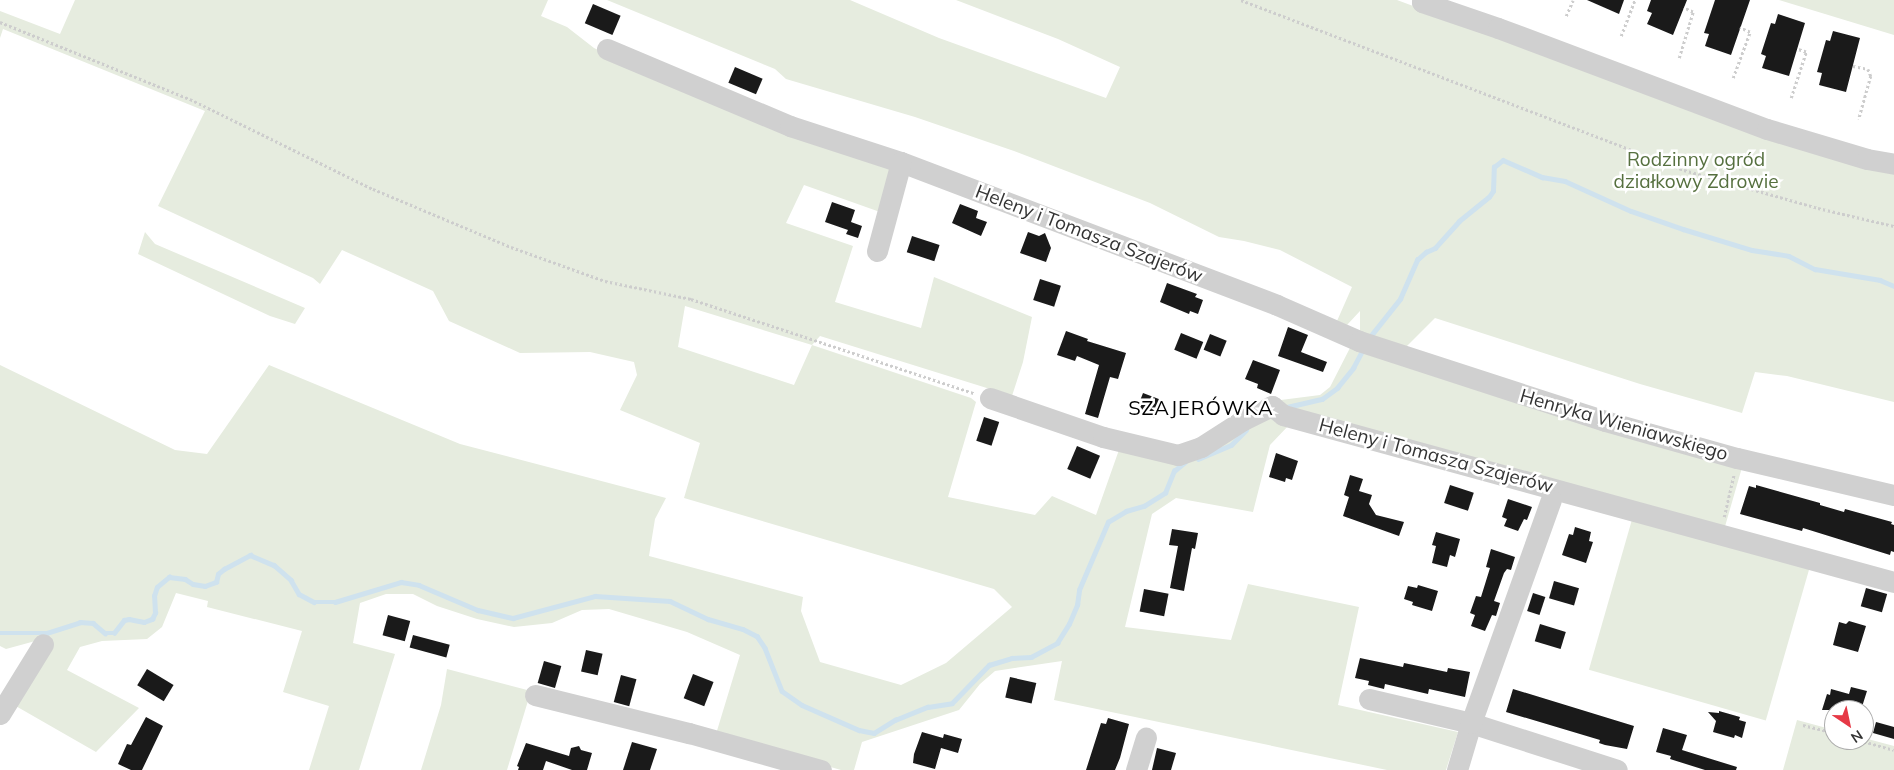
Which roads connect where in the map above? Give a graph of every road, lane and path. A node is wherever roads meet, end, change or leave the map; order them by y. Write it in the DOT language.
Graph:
graph roads {
  1 [pos="1241,0"];
  2 [pos="1423,0"];
  3 [pos="1573,0"];
  4 [pos="1635,0"];
  5 [pos="1684,8"];
  6 [pos="1566,16"];
  7 [pos="0,22"];
  8 [pos="1740,28"];
  9 [pos="1621,36"];
  10 [pos="607,49"];
  11 [pos="1797,49"];
  12 [pos="1679,58"];
  13 [pos="1852,66"];
  14 [pos="1733,78"];
  15 [pos="1791,98"];
  16 [pos="1859,119"];
  17 [pos="901,162"];
  18 [pos="1894,164"];
  19 [pos="1894,226"];
  20 [pos="877,252"];
  21 [pos="1359,341"];
  22 [pos="990,398"];
  23 [pos="1737,458"];
  24 [pos="1894,495"];
  25 [pos="1551,500"];
  26 [pos="1720,534"];
  27 [pos="1894,582"];
  28 [pos="43,644"];
  29 [pos="535,695"];
  30 [pos="1369,699"];
  31 [pos="0,714"];
  32 [pos="1471,723"];
  33 [pos="1803,725"];
  34 [pos="1824,731"];
  35 [pos="1146,737"];
  36 [pos="1874,744"];
  37 [pos="1894,750"];
  38 [pos="821,770"];
  39 [pos="1136,770"];
  40 [pos="1457,770"];
  41 [pos="1617,770"];
  1 -- 19 [label="path"];
  2 -- 18 [label="street"];
  3 -- 6 [label="path"];
  4 -- 9 [label="path"];
  5 -- 12 [label="path"];
  7 -- 22 [label="path"];
  8 -- 14 [label="path"];
  10 -- 17 [label="street, Heleny i Tomasza Szajerów"];
  11 -- 15 [label="path"];
  13 -- 16 [label="path"];
  17 -- 20 [label="street"];
  17 -- 21 [label="street, Heleny i Tomasza Szajerów"];
  21 -- 23 [label="street, Henryka Wieniawskiego"];
  22 -- 26 [label="street, Heleny i Tomasza Szajerów"];
  23 -- 24 [label="street, Henryka Wieniawskiego"];
  23 -- 26 [label="path"];
  25 -- 32 [label="street"];
  26 -- 27 [label="street, Heleny i Tomasza Szajerów"];
  28 -- 31 [label="street"];
  29 -- 38 [label="street"];
  30 -- 32 [label="street"];
  32 -- 40 [label="street"];
  32 -- 41 [label="street"];
  33 -- 34 [label="path"];
  35 -- 39 [label="street"];
  36 -- 37 [label="path"];
}
